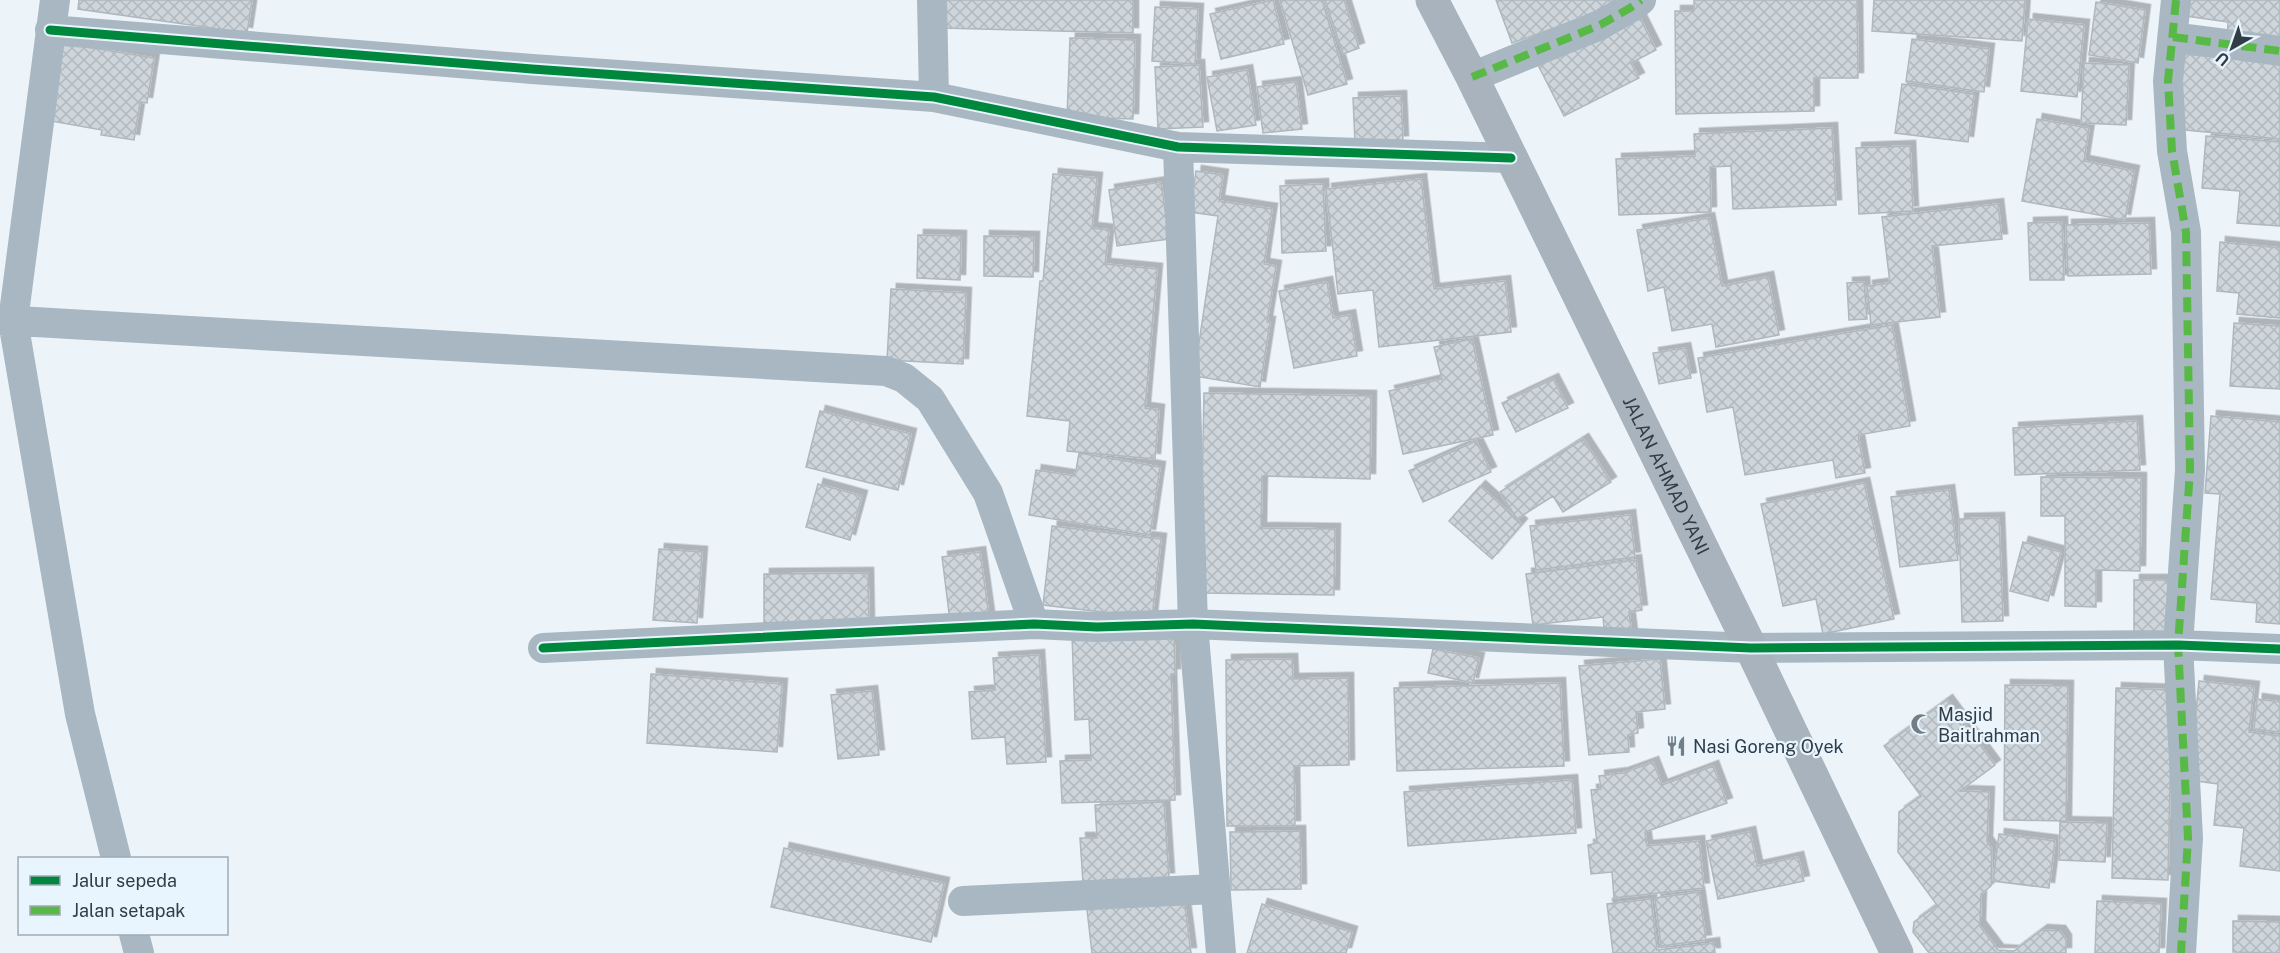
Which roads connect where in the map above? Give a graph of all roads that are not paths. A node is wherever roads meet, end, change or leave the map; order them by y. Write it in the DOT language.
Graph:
graph roads {
  1 [pos="55,0"];
  2 [pos="932,0"];
  3 [pos="1432,0"];
  4 [pos="1641,0"];
  5 [pos="2176,0"];
  6 [pos="50,30"];
  7 [pos="2173,37"];
  8 [pos="2280,51"];
  9 [pos="1472,77"];
  10 [pos="934,98"];
  11 [pos="1178,147"];
  12 [pos="1511,158"];
  13 [pos="7,320"];
  14 [pos="1034,624"];
  15 [pos="1193,624"];
  16 [pos="2178,645"];
  17 [pos="543,648"];
  18 [pos="1750,648"];
  19 [pos="2280,649"];
  20 [pos="116,857"];
  21 [pos="1215,889"];
  22 [pos="963,901"];
  23 [pos="135,935"];
  24 [pos="139,953"];
  25 [pos="1221,953"];
  26 [pos="1897,953"];
  27 [pos="2181,953"];
  1 -- 6 [label="street"];
  2 -- 10 [label="street"];
  3 -- 9 [label="highway, JALAN AHMAD YANI"];
  4 -- 9 [label="street"];
  5 -- 7 [label="street"];
  6 -- 10 [label="street"];
  6 -- 13 [label="street"];
  7 -- 8 [label="street"];
  7 -- 16 [label="street"];
  9 -- 12 [label="highway, JALAN AHMAD YANI"];
  10 -- 11 [label="street"];
  11 -- 12 [label="street"];
  11 -- 15 [label="street"];
  12 -- 18 [label="highway, JALAN AHMAD YANI"];
  13 -- 14 [label="street"];
  13 -- 20 [label="street"];
  14 -- 15 [label="street"];
  14 -- 17 [label="street"];
  15 -- 18 [label="street"];
  15 -- 21 [label="street"];
  16 -- 18 [label="street"];
  16 -- 19 [label="street"];
  16 -- 27 [label="street"];
  18 -- 26 [label="highway, JALAN AHMAD YANI"];
  21 -- 22 [label="street"];
  21 -- 25 [label="street"];
  23 -- 24 [label="street"];
}
